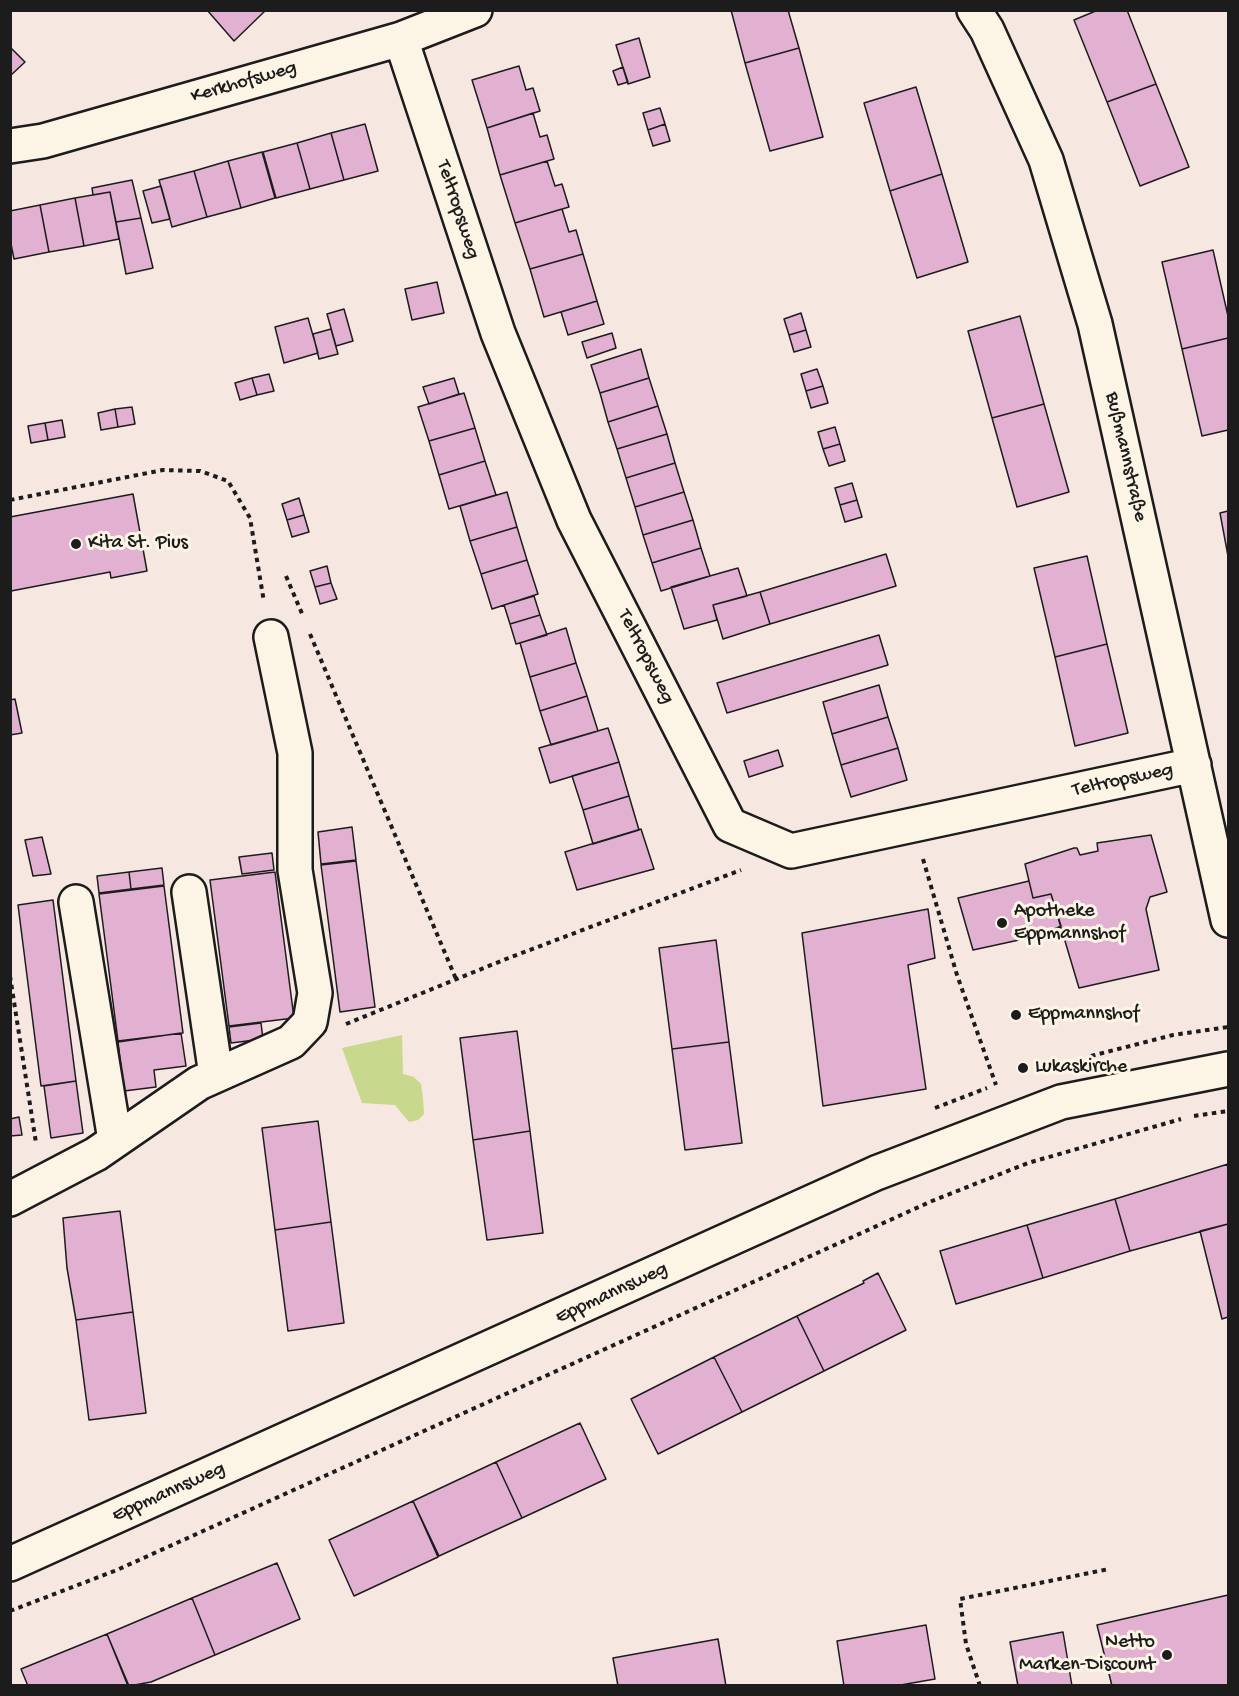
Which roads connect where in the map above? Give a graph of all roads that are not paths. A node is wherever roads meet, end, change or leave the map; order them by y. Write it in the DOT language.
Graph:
graph roads {
  1 [pos="475,10"];
  2 [pos="974,10"];
  3 [pos="401,39"];
  4 [pos="10,146"];
  5 [pos="271,637"];
  6 [pos="1194,765"];
  7 [pos="189,892"];
  8 [pos="76,902"];
  9 [pos="1228,920"];
  10 [pos="1228,1069"];
  11 [pos="216,1076"];
  12 [pos="115,1140"];
  13 [pos="10,1199"];
  14 [pos="10,1564"];
  1 -- 3 [label="street, Kerkhofsweg"];
  2 -- 6 [label="street, Bußmannstraße"];
  3 -- 4 [label="street, Kerkhofsweg"];
  3 -- 6 [label="street, Teltropsweg"];
  5 -- 11 [label="street"];
  6 -- 9 [label="street, Bußmannstraße"];
  7 -- 11 [label="street"];
  8 -- 12 [label="street"];
  10 -- 14 [label="street, Eppmannsweg"];
  11 -- 12 [label="street"];
  12 -- 13 [label="street"];
}
